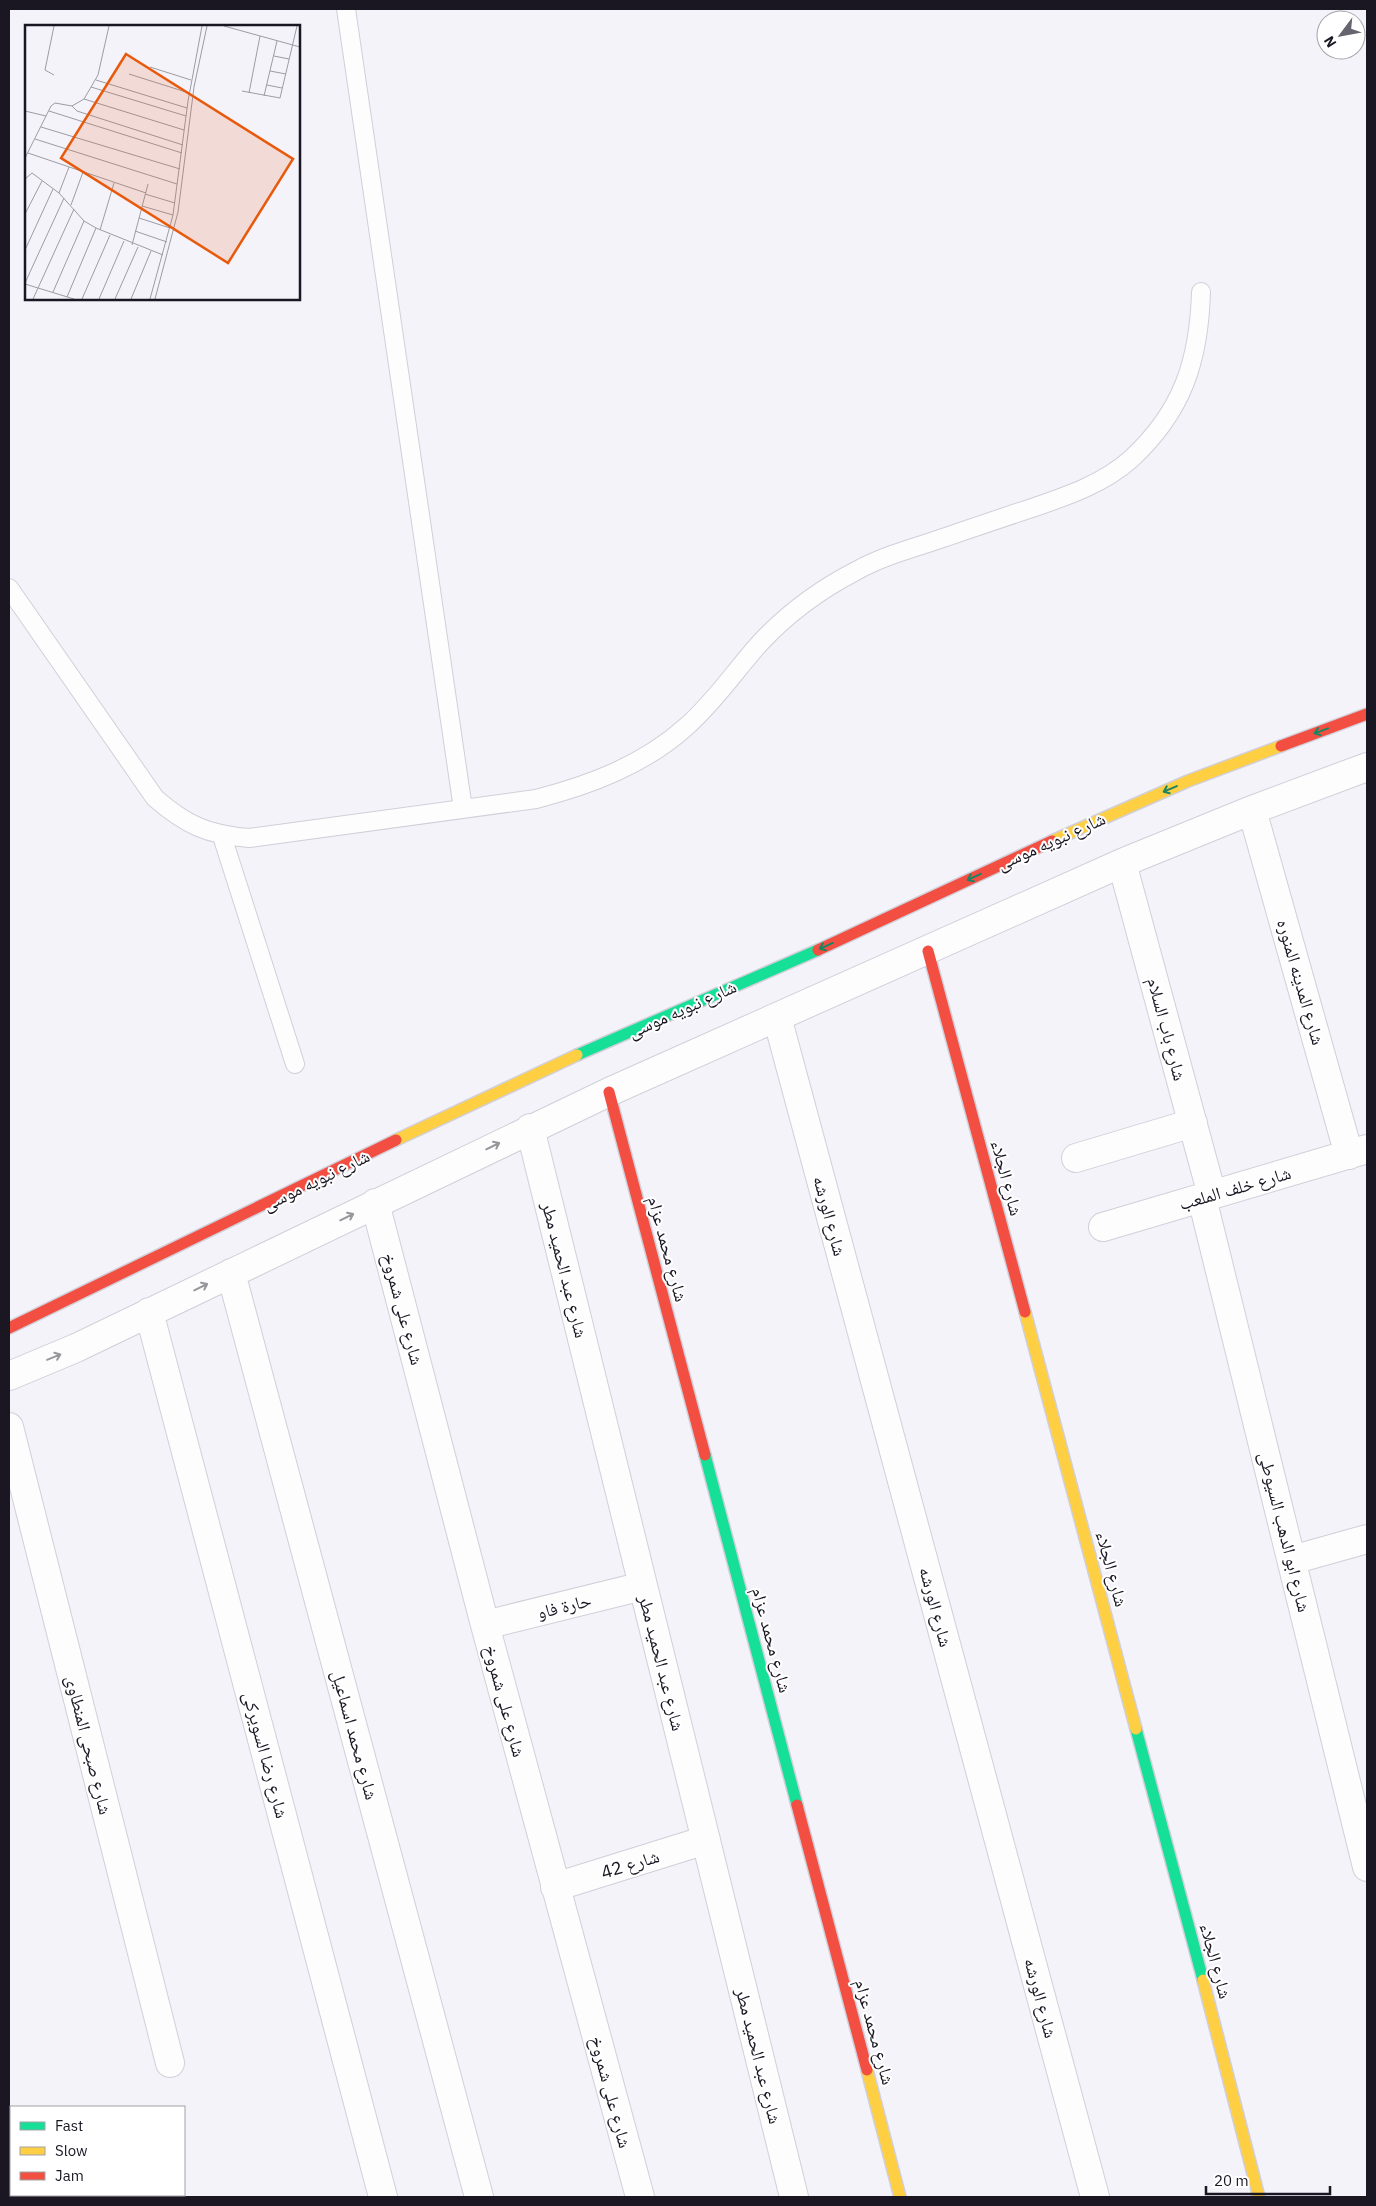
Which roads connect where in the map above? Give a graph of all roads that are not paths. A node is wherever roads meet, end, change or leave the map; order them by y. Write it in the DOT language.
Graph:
graph roads {
  1 [pos="346,9"];
  2 [pos="1201,292"];
  3 [pos="9,588"];
  4 [pos="1367,714"];
  5 [pos="1367,767"];
  6 [pos="463,809"];
  7 [pos="1252,810"];
  8 [pos="222,836"];
  9 [pos="1122,863"];
  10 [pos="928,951"];
  11 [pos="777,1017"];
  12 [pos="295,1064"];
  13 [pos="609,1092"];
  14 [pos="1193,1123"];
  15 [pos="530,1128"];
  16 [pos="1358,1152"];
  17 [pos="1076,1158"];
  18 [pos="1207,1196"];
  19 [pos="375,1203"];
  20 [pos="1103,1227"];
  21 [pos="232,1272"];
  22 [pos="149,1312"];
  23 [pos="9,1328"];
  24 [pos="9,1376"];
  25 [pos="9,1428"];
  26 [pos="1367,1539"];
  27 [pos="1292,1560"];
  28 [pos="643,1586"];
  29 [pos="485,1625"];
  30 [pos="706,1840"];
  31 [pos="1367,1866"];
  32 [pos="555,1887"];
  33 [pos="170,2063"];
  34 [pos="383,2197"];
  35 [pos="480,2197"];
  36 [pos="640,2197"];
  37 [pos="794,2197"];
  38 [pos="900,2197"];
  39 [pos="1095,2197"];
  40 [pos="1258,2197"];
  1 -- 6 [label="lane"];
  2 -- 6 [label="lane"];
  3 -- 8 [label="lane"];
  4 -- 23 [label="street, شارع نبويه موسى, one-way"];
  5 -- 7 [label="street"];
  6 -- 8 [label="lane"];
  7 -- 9 [label="street"];
  7 -- 16 [label="street, شارع المدينه المنوره"];
  8 -- 12 [label="lane"];
  9 -- 10 [label="street"];
  9 -- 14 [label="street, شارع باب السلام"];
  10 -- 11 [label="street"];
  10 -- 40 [label="street, شارع الجلاء"];
  11 -- 13 [label="street"];
  11 -- 39 [label="street, شارع الورشه"];
  13 -- 15 [label="street"];
  13 -- 38 [label="street, شارع محمد عزام"];
  14 -- 17 [label="street"];
  14 -- 18 [label="street, شارع باب السلام"];
  19 -- 15 [label="street, one-way"];
  15 -- 28 [label="street, شارع عبد الحميد مطر"];
  16 -- 18 [label="street, شارع خلف الملعب"];
  18 -- 20 [label="street, شارع خلف الملعب"];
  18 -- 27 [label="street, شارع ابو الدهب السيوطى"];
  21 -- 19 [label="street, one-way"];
  19 -- 29 [label="street, شارع على شمروخ"];
  22 -- 21 [label="street, one-way"];
  21 -- 35 [label="street, شارع محمد اسماعيل"];
  24 -- 22 [label="street, one-way"];
  22 -- 34 [label="street, شارع رضا السويركى"];
  25 -- 33 [label="street, شارع صبحى المنطاوى"];
  26 -- 27 [label="street"];
  27 -- 31 [label="street, شارع ابو الدهب السيوطى"];
  28 -- 29 [label="street, حارة فاو"];
  28 -- 30 [label="street, شارع عبد الحميد مطر"];
  29 -- 32 [label="street, شارع على شمروخ"];
  30 -- 32 [label="street, شارع 42"];
  30 -- 37 [label="street, شارع عبد الحميد مطر"];
  32 -- 36 [label="street, شارع على شمروخ"];
}
